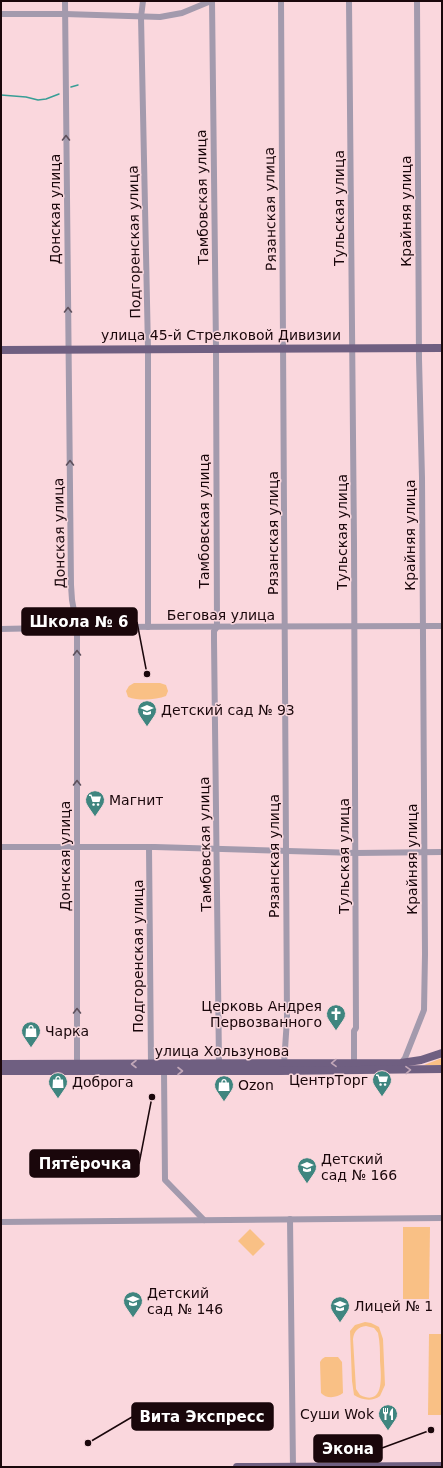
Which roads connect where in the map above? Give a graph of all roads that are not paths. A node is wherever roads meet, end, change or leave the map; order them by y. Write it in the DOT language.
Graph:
graph roads {
  1 [pos="65,1"];
  2 [pos="143,1"];
  3 [pos="212,1"];
  4 [pos="281,1"];
  5 [pos="349,1"];
  6 [pos="417,1"];
  7 [pos="1,14"];
  8 [pos="65,14"];
  9 [pos="141,17"];
  10 [pos="419,347"];
  11 [pos="216,348"];
  12 [pos="284,348"];
  13 [pos="352,348"];
  14 [pos="442,348"];
  15 [pos="68,349"];
  16 [pos="148,349"];
  17 [pos="1,350"];
  18 [pos="354,626"];
  19 [pos="422,626"];
  20 [pos="442,626"];
  21 [pos="77,627"];
  22 [pos="148,627"];
  23 [pos="217,627"];
  24 [pos="285,627"];
  25 [pos="1,629"];
  26 [pos="1,847"];
  27 [pos="77,847"];
  28 [pos="149,847"];
  29 [pos="216,849"];
  30 [pos="286,851"];
  31 [pos="424,852"];
  32 [pos="442,852"];
  33 [pos="356,853"];
  34 [pos="442,1053"];
  35 [pos="354,1063"];
  36 [pos="401,1063"];
  37 [pos="1,1064"];
  38 [pos="151,1064"];
  39 [pos="219,1064"];
  40 [pos="284,1064"];
  41 [pos="77,1068"];
  42 [pos="442,1069"];
  43 [pos="1,1071"];
  44 [pos="164,1071"];
  45 [pos="442,1218"];
  46 [pos="290,1219"];
  47 [pos="204,1220"];
  48 [pos="1,1222"];
  49 [pos="442,1466"];
  50 [pos="237,1467"];
  51 [pos="293,1467"];
  1 -- 8 [label="street, Донская улица"];
  2 -- 9 [label="street, Подгоренская улица"];
  3 -- 9 [label="street"];
  3 -- 11 [label="street, Тамбовская улица"];
  4 -- 12 [label="street, Рязанская улица"];
  5 -- 13 [label="street, Тульская улица"];
  6 -- 10 [label="street, Крайняя улица"];
  7 -- 8 [label="street"];
  8 -- 9 [label="street"];
  15 -- 8 [label="street, Донская улица, one-way"];
  9 -- 16 [label="street, Подгоренская улица"];
  10 -- 13 [label="main road, улица 45-й Стрелковой Дивизии"];
  10 -- 14 [label="main road, улица 45-й Стрелковой Дивизии"];
  10 -- 19 [label="street, Крайняя улица"];
  11 -- 12 [label="main road, улица 45-й Стрелковой Дивизии"];
  11 -- 16 [label="main road, улица 45-й Стрелковой Дивизии"];
  11 -- 23 [label="street, Тамбовская улица"];
  12 -- 13 [label="main road, улица 45-й Стрелковой Дивизии"];
  12 -- 24 [label="street, Рязанская улица"];
  13 -- 18 [label="street, Тульская улица"];
  15 -- 16 [label="main road, улица 45-й Стрелковой Дивизии"];
  15 -- 17 [label="main road, улица 45-й Стрелковой Дивизии"];
  21 -- 15 [label="street, Донская улица, one-way"];
  16 -- 22 [label="street, Подгоренская улица"];
  18 -- 19 [label="street, Беговая улица"];
  18 -- 24 [label="street, Беговая улица"];
  18 -- 33 [label="street, Тульская улица"];
  19 -- 20 [label="street, Беговая улица"];
  19 -- 31 [label="street, Крайняя улица"];
  21 -- 22 [label="street, Беговая улица"];
  21 -- 25 [label="street, Беговая улица"];
  27 -- 21 [label="street, Донская улица, one-way"];
  22 -- 23 [label="street, Беговая улица"];
  23 -- 24 [label="street, Беговая улица"];
  23 -- 29 [label="street, Тамбовская улица"];
  24 -- 30 [label="street, Рязанская улица"];
  26 -- 27 [label="street"];
  27 -- 28 [label="street"];
  41 -- 27 [label="street, Донская улица, one-way"];
  28 -- 29 [label="street"];
  28 -- 38 [label="street, Подгоренская улица"];
  29 -- 30 [label="street"];
  29 -- 39 [label="street, Тамбовская улица"];
  30 -- 33 [label="street"];
  30 -- 40 [label="street, Рязанская улица"];
  31 -- 32 [label="street"];
  31 -- 33 [label="street"];
  31 -- 36 [label="street, Крайняя улица"];
  33 -- 35 [label="street, Тульская улица"];
  34 -- 36 [label="main road, улица Хользунова"];
  35 -- 36 [label="main road, улица Хользунова"];
  35 -- 40 [label="main road, улица Хользунова, one-way"];
  37 -- 41 [label="main road, улица Хользунова"];
  38 -- 39 [label="main road, улица Хользунова"];
  38 -- 41 [label="main road, улица Хользунова, one-way"];
  39 -- 40 [label="main road, улица Хользунова"];
  41 -- 43 [label="main road, улица Хользунова"];
  41 -- 44 [label="main road, улица Хользунова"];
  44 -- 42 [label="main road, улица Хользунова, one-way"];
  44 -- 47 [label="street"];
  45 -- 46 [label="street"];
  46 -- 47 [label="street"];
  46 -- 51 [label="street"];
  47 -- 48 [label="street"];
  49 -- 51 [label="main road"];
  50 -- 51 [label="main road"];
}
